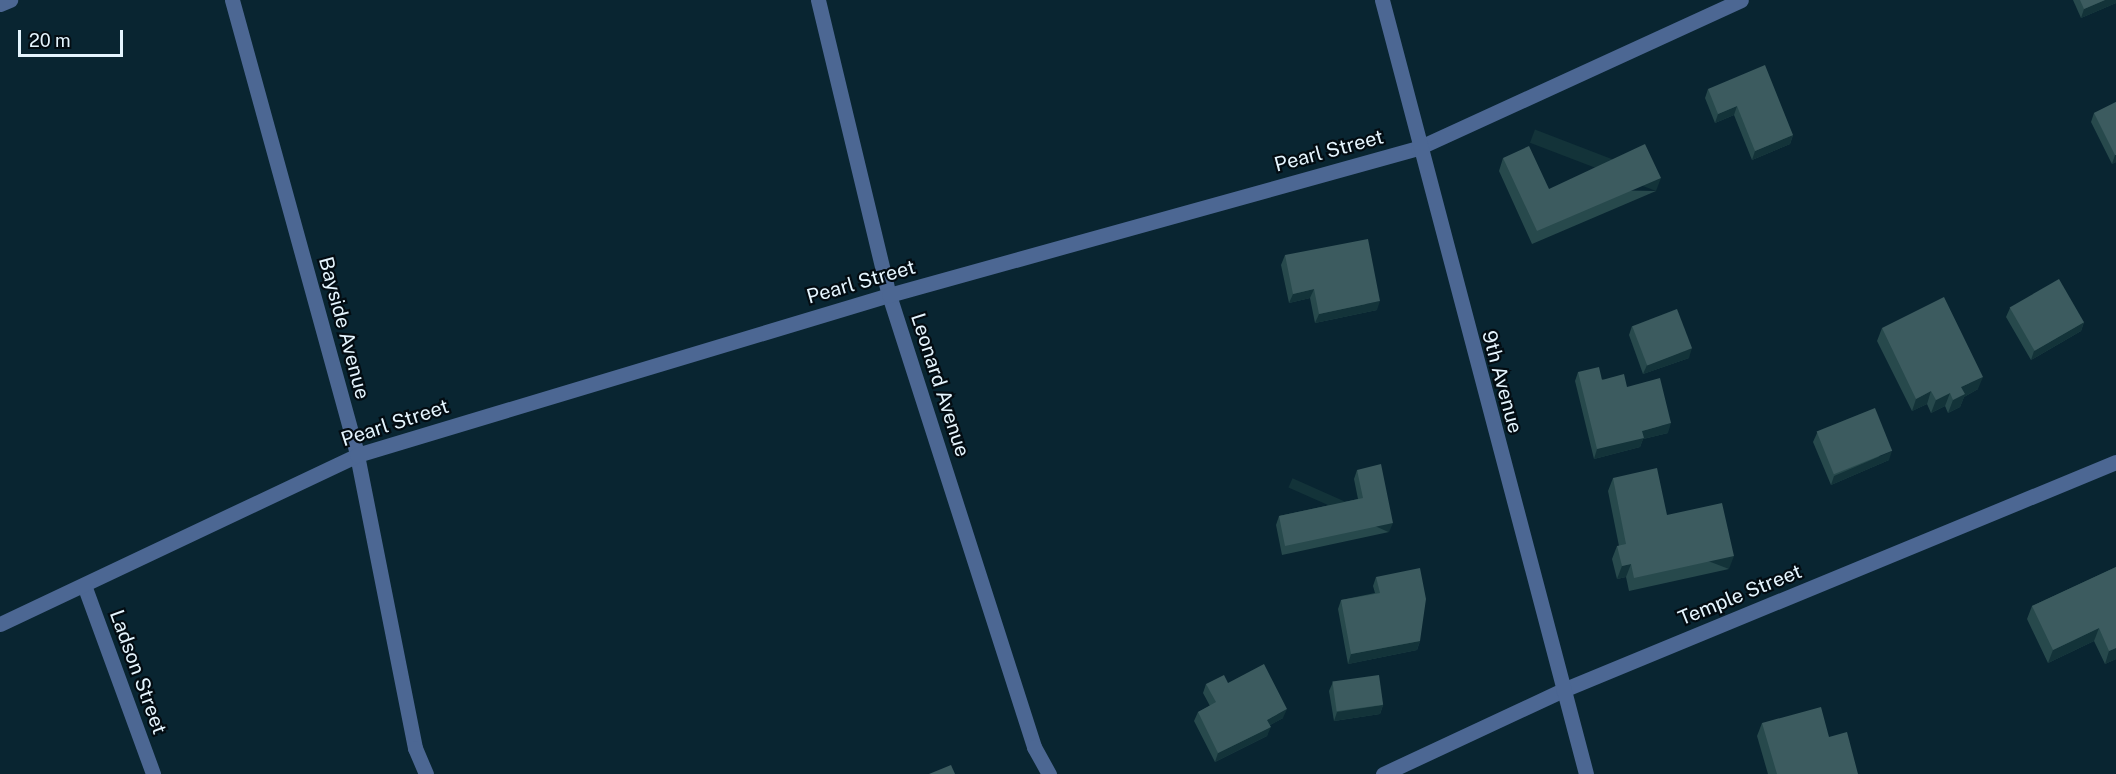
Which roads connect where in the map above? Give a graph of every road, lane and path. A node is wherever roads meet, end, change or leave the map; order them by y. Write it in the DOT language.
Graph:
graph roads {
  1 [pos="10,0"];
  2 [pos="818,0"];
  3 [pos="1382,0"];
  4 [pos="1741,0"];
  5 [pos="236,1"];
  6 [pos="0,4"];
  7 [pos="1418,148"];
  8 [pos="889,295"];
  9 [pos="357,455"];
  10 [pos="2116,462"];
  11 [pos="84,585"];
  12 [pos="0,624"];
  13 [pos="1563,690"];
  14 [pos="153,774"];
  15 [pos="426,774"];
  16 [pos="1049,774"];
  17 [pos="1383,774"];
  18 [pos="1586,774"];
  1 -- 6 [label="street"];
  2 -- 8 [label="street, Leonard Avenue"];
  3 -- 7 [label="street, 9th Avenue"];
  4 -- 7 [label="street, Pearl Street"];
  5 -- 9 [label="street, Bayside Avenue"];
  7 -- 8 [label="street, Pearl Street"];
  7 -- 13 [label="street, 9th Avenue"];
  8 -- 9 [label="street, Pearl Street"];
  8 -- 16 [label="street, Leonard Avenue"];
  9 -- 11 [label="street, Pearl Street"];
  9 -- 15 [label="street, Bayside Avenue"];
  10 -- 13 [label="street, Temple Street"];
  11 -- 12 [label="street, Pearl Street"];
  11 -- 14 [label="street, Ladson Street"];
  13 -- 17 [label="street, Temple Street"];
  13 -- 18 [label="street, 9th Avenue"];
}
